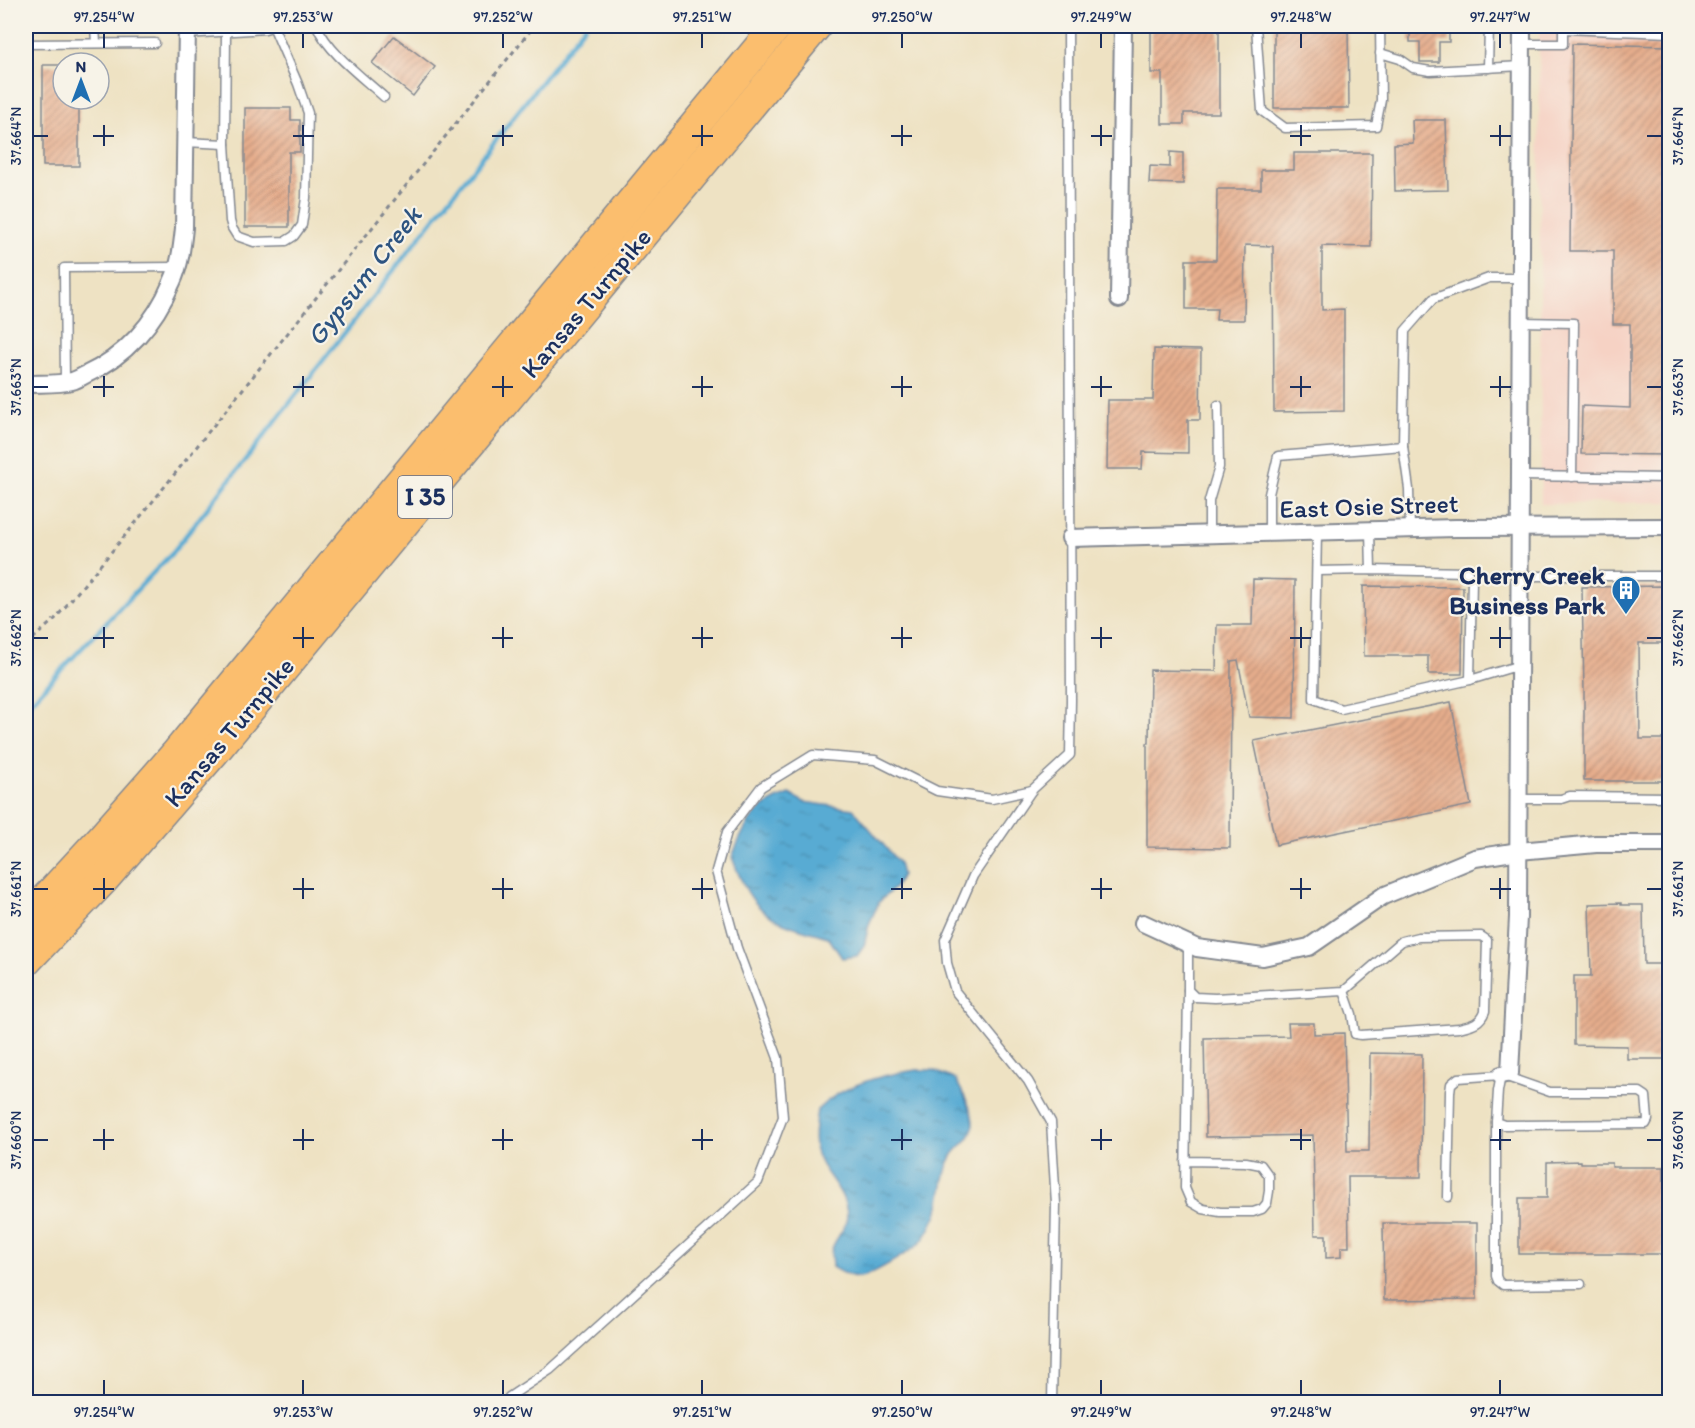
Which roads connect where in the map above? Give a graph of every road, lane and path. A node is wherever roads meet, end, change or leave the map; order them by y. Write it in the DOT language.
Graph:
graph roads {
  1 [pos="95,26"];
  2 [pos="274,26"];
  3 [pos="317,26"];
  4 [pos="534,26"];
  5 [pos="777,26"];
  6 [pos="816,26"];
  7 [pos="1068,26"];
  8 [pos="1123,26"];
  9 [pos="1256,26"];
  10 [pos="1380,26"];
  11 [pos="1489,26"];
  12 [pos="1522,26"];
  13 [pos="186,30"];
  14 [pos="226,33"];
  15 [pos="1670,33"];
  16 [pos="96,43"];
  17 [pos="155,43"];
  18 [pos="26,44"];
  19 [pos="1522,44"];
  20 [pos="1380,53"];
  21 [pos="1522,66"];
  22 [pos="1488,68"];
  23 [pos="384,97"];
  24 [pos="185,142"];
  25 [pos="225,144"];
  26 [pos="177,267"];
  27 [pos="1522,278"];
  28 [pos="1119,299"];
  29 [pos="1522,322"];
  30 [pos="65,382"];
  31 [pos="26,384"];
  32 [pos="1218,405"];
  33 [pos="1403,446"];
  34 [pos="1521,476"];
  35 [pos="1572,477"];
  36 [pos="1670,478"];
  37 [pos="1670,527"];
  38 [pos="1521,528"];
  39 [pos="1410,530"];
  40 [pos="1370,531"];
  41 [pos="1317,532"];
  42 [pos="1269,534"];
  43 [pos="1209,536"];
  44 [pos="1070,538"];
  45 [pos="1371,570"];
  46 [pos="1317,576"];
  47 [pos="1521,576"];
  48 [pos="1670,576"];
  49 [pos="26,645"];
  50 [pos="1520,665"];
  51 [pos="1470,680"];
  52 [pos="1032,790"];
  53 [pos="1670,797"];
  54 [pos="1519,799"];
  55 [pos="1670,844"];
  56 [pos="1519,851"];
  57 [pos="26,920"];
  58 [pos="1143,923"];
  59 [pos="1188,944"];
  60 [pos="26,961"];
  61 [pos="1188,990"];
  62 [pos="1344,991"];
  63 [pos="1501,1075"];
  64 [pos="1496,1122"];
  65 [pos="1185,1161"];
  66 [pos="1448,1197"];
  67 [pos="1581,1284"];
  68 [pos="508,1402"];
  69 [pos="1052,1402"];
  1 -- 16 [label="lane"];
  2 -- 14 [label="lane"];
  2 -- 25 [label="lane"];
  3 -- 23 [label="lane"];
  4 -- 49 [label="path"];
  5 -- 57 [label="highway, Kansas Turnpike / I 35"];
  6 -- 60 [label="highway, Kansas Turnpike / I 35"];
  7 -- 44 [label="lane"];
  8 -- 28 [label="street"];
  9 -- 20 [label="lane"];
  10 -- 20 [label="lane"];
  11 -- 22 [label="lane"];
  12 -- 19 [label="street"];
  13 -- 14 [label="lane"];
  13 -- 24 [label="street"];
  14 -- 25 [label="lane"];
  15 -- 19 [label="lane"];
  16 -- 17 [label="lane"];
  16 -- 18 [label="lane"];
  19 -- 21 [label="street"];
  20 -- 22 [label="lane"];
  21 -- 22 [label="lane"];
  21 -- 27 [label="street"];
  24 -- 25 [label="lane"];
  24 -- 26 [label="street"];
  26 -- 30 [label="street"];
  26 -- 30 [label="lane"];
  27 -- 29 [label="street"];
  27 -- 33 [label="lane"];
  29 -- 34 [label="street"];
  29 -- 35 [label="lane"];
  30 -- 31 [label="street"];
  32 -- 43 [label="lane"];
  33 -- 39 [label="lane"];
  33 -- 42 [label="lane"];
  34 -- 35 [label="lane"];
  34 -- 38 [label="street"];
  35 -- 36 [label="lane"];
  37 -- 38 [label="street, East Osie Street"];
  38 -- 39 [label="street, East Osie Street"];
  38 -- 47 [label="street"];
  39 -- 40 [label="street, East Osie Street"];
  40 -- 41 [label="street, East Osie Street"];
  40 -- 45 [label="lane"];
  41 -- 42 [label="street, East Osie Street"];
  41 -- 46 [label="lane"];
  42 -- 43 [label="street, East Osie Street"];
  43 -- 44 [label="street, East Osie Street"];
  44 -- 52 [label="lane"];
  45 -- 46 [label="lane"];
  45 -- 51 [label="lane"];
  46 -- 51 [label="lane"];
  47 -- 48 [label="lane"];
  47 -- 50 [label="street"];
  50 -- 51 [label="lane"];
  50 -- 54 [label="street"];
  52 -- 68 [label="lane"];
  52 -- 69 [label="lane"];
  53 -- 54 [label="lane"];
  54 -- 56 [label="street"];
  55 -- 56 [label="street"];
  56 -- 59 [label="street"];
  56 -- 63 [label="street"];
  58 -- 59 [label="street"];
  59 -- 61 [label="lane"];
  61 -- 62 [label="lane"];
  61 -- 65 [label="lane"];
  62 -- 62 [label="lane"];
  63 -- 64 [label="lane"];
  63 -- 64 [label="lane"];
  63 -- 66 [label="lane"];
  64 -- 67 [label="lane"];
  65 -- 65 [label="lane"];
}
